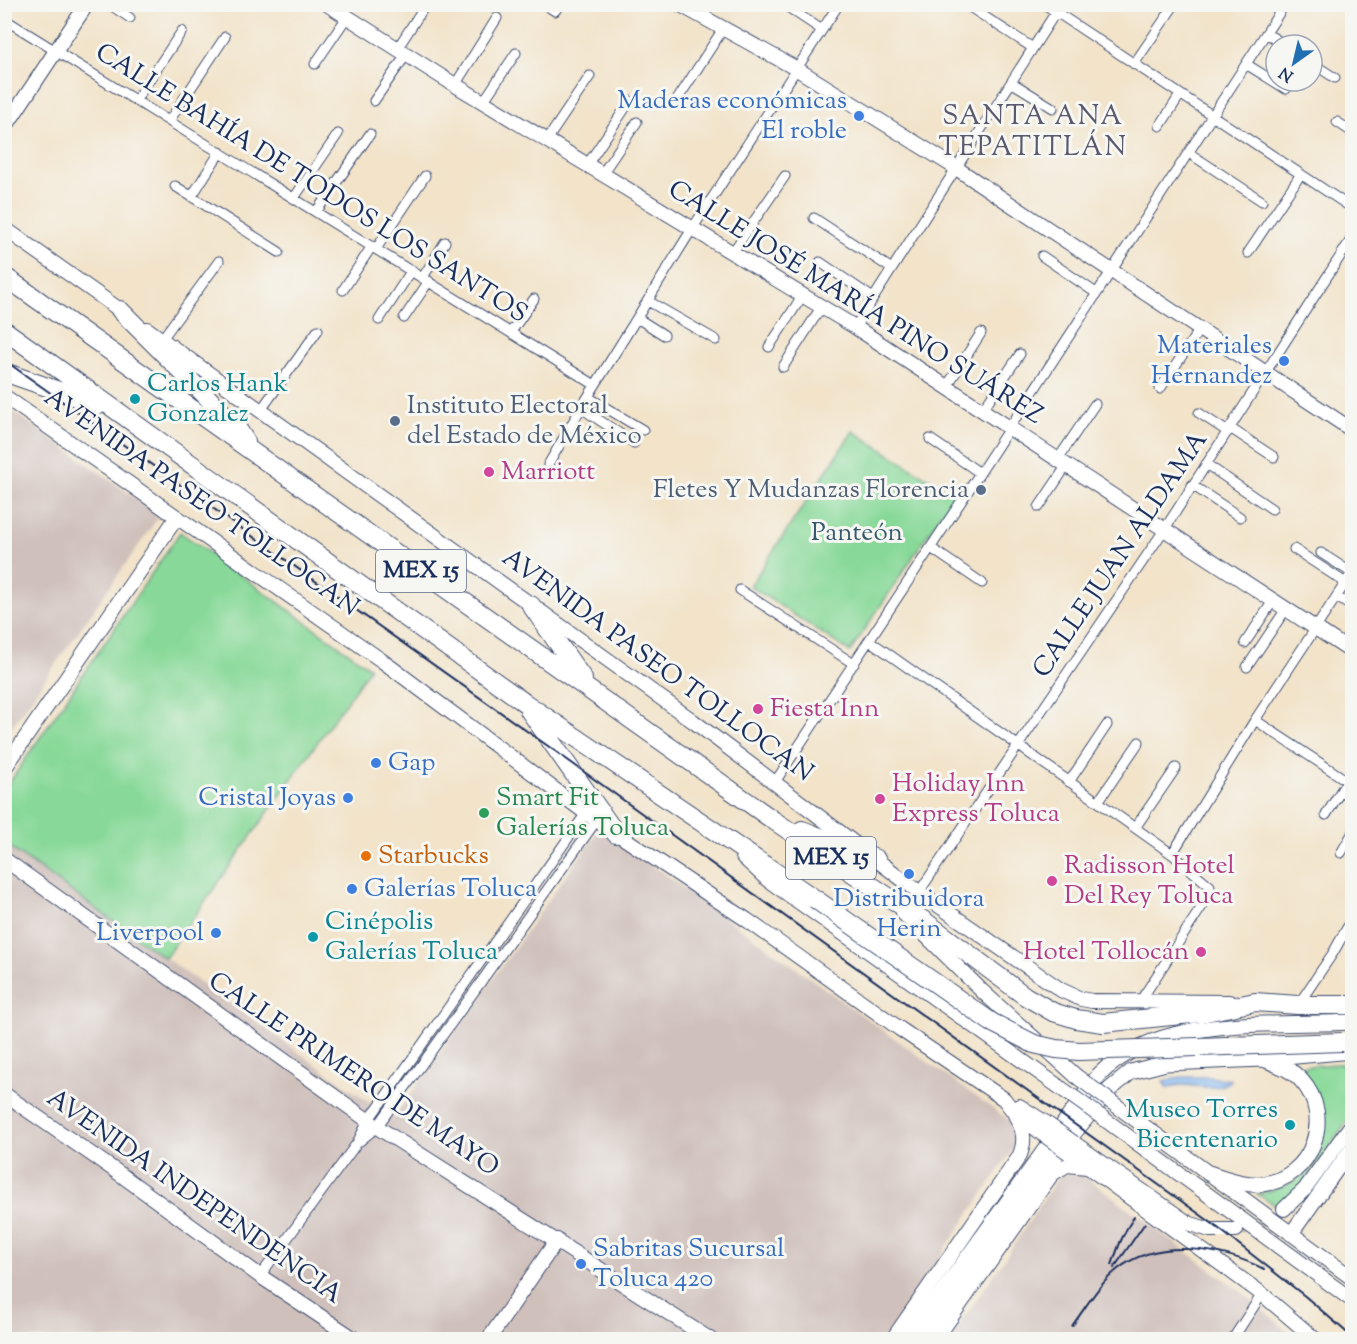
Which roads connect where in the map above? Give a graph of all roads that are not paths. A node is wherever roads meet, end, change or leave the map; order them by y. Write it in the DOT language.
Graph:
graph roads {
  1 [pos="87,4"];
  2 [pos="109,4"];
  3 [pos="327,4"];
  4 [pos="426,4"];
  5 [pos="544,4"];
  6 [pos="560,4"];
  7 [pos="679,4"];
  8 [pos="783,4"];
  9 [pos="825,4"];
  10 [pos="966,4"];
  11 [pos="1044,4"];
  12 [pos="1175,4"];
  13 [pos="1285,4"];
  14 [pos="837,8"];
  15 [pos="1058,8"];
  16 [pos="347,17"];
  17 [pos="130,18"];
  18 [pos="496,18"];
  19 [pos="4,19"];
  20 [pos="723,29"];
  21 [pos="822,30"];
  22 [pos="182,31"];
  23 [pos="1266,33"];
  24 [pos="1264,36"];
  25 [pos="225,38"];
  26 [pos="1033,48"];
  27 [pos="56,51"];
  28 [pos="401,52"];
  29 [pos="516,53"];
  30 [pos="315,64"];
  31 [pos="1134,64"];
  32 [pos="1246,64"];
  33 [pos="797,69"];
  34 [pos="1324,71"];
  35 [pos="1264,75"];
  36 [pos="590,76"];
  37 [pos="1335,78"];
  38 [pos="1011,82"];
  39 [pos="455,85"];
  40 [pos="1180,95"];
  41 [pos="136,100"];
  42 [pos="677,100"];
  43 [pos="374,101"];
  44 [pos="630,101"];
  45 [pos="483,102"];
  46 [pos="1053,108"];
  47 [pos="1213,116"];
  48 [pos="170,121"];
  49 [pos="636,122"];
  50 [pos="1337,122"];
  51 [pos="1160,126"];
  52 [pos="4,129"];
  53 [pos="1353,132"];
  54 [pos="338,134"];
  55 [pos="370,134"];
  56 [pos="547,140"];
  57 [pos="220,152"];
  58 [pos="1189,153"];
  59 [pos="587,165"];
  60 [pos="956,168"];
  61 [pos="602,174"];
  62 [pos="1301,174"];
  63 [pos="425,176"];
  64 [pos="785,176"];
  65 [pos="175,186"];
  66 [pos="192,196"];
  67 [pos="294,198"];
  68 [pos="1262,201"];
  69 [pos="1353,208"];
  70 [pos="316,212"];
  71 [pos="814,218"];
  72 [pos="4,228"];
  73 [pos="692,229"];
  74 [pos="1353,238"];
  75 [pos="445,242"];
  76 [pos="374,248"];
  77 [pos="279,252"];
  78 [pos="732,253"];
  79 [pos="1248,253"];
  80 [pos="1041,256"];
  81 [pos="219,261"];
  82 [pos="820,262"];
  83 [pos="892,269"];
  84 [pos="412,270"];
  85 [pos="1111,270"];
  86 [pos="4,276"];
  87 [pos="426,279"];
  88 [pos="343,290"];
  89 [pos="1096,293"];
  90 [pos="803,295"];
  91 [pos="873,298"];
  92 [pos="534,299"];
  93 [pos="648,301"];
  94 [pos="822,306"];
  95 [pos="120,310"];
  96 [pos="404,318"];
  97 [pos="637,318"];
  98 [pos="379,320"];
  99 [pos="855,327"];
  100 [pos="4,330"];
  101 [pos="318,330"];
  102 [pos="1199,330"];
  103 [pos="511,332"];
  104 [pos="981,333"];
  105 [pos="664,335"];
  106 [pos="162,339"];
  107 [pos="716,340"];
  108 [pos="769,347"];
  109 [pos="1020,354"];
  110 [pos="783,367"];
  111 [pos="4,372"];
  112 [pos="1266,375"];
  113 [pos="596,385"];
  114 [pos="946,386"];
  115 [pos="1160,389"];
  116 [pos="4,396"];
  117 [pos="588,397"];
  118 [pos="1095,404"];
  119 [pos="581,408"];
  120 [pos="261,410"];
  121 [pos="983,410"];
  122 [pos="1199,413"];
  123 [pos="121,414"];
  124 [pos="1010,426"];
  125 [pos="643,430"];
  126 [pos="1229,430"];
  127 [pos="1353,430"];
  128 [pos="930,439"];
  129 [pos="633,443"];
  130 [pos="252,451"];
  131 [pos="1274,457"];
  132 [pos="1063,462"];
  133 [pos="1206,464"];
  134 [pos="548,465"];
  135 [pos="980,472"];
  136 [pos="1192,485"];
  137 [pos="1040,507"];
  138 [pos="1272,509"];
  139 [pos="177,517"];
  140 [pos="1239,517"];
  141 [pos="1164,530"];
  142 [pos="931,548"];
  143 [pos="1294,549"];
  144 [pos="1321,553"];
  145 [pos="1352,573"];
  146 [pos="982,583"];
  147 [pos="1346,583"];
  148 [pos="740,590"];
  149 [pos="1336,597"];
  150 [pos="1273,601"];
  151 [pos="531,604"];
  152 [pos="1353,607"];
  153 [pos="1286,609"];
  154 [pos="1316,629"];
  155 [pos="870,641"];
  156 [pos="1245,643"];
  157 [pos="1353,652"];
  158 [pos="854,664"];
  159 [pos="1247,667"];
  160 [pos="591,690"];
  161 [pos="525,704"];
  162 [pos="1255,720"];
  163 [pos="1107,725"];
  164 [pos="1139,742"];
  165 [pos="1019,746"];
  166 [pos="1176,768"];
  167 [pos="4,769"];
  168 [pos="775,782"];
  169 [pos="1069,782"];
  170 [pos="1350,782"];
  171 [pos="1098,802"];
  172 [pos="1326,815"];
  173 [pos="592,817"];
  174 [pos="773,820"];
  175 [pos="1135,828"];
  176 [pos="616,834"];
  177 [pos="1353,834"];
  178 [pos="734,846"];
  179 [pos="1341,853"];
  180 [pos="1172,854"];
  181 [pos="4,859"];
  182 [pos="876,860"];
  183 [pos="920,892"];
  184 [pos="889,897"];
  185 [pos="1353,919"];
  186 [pos="1255,1002"];
  187 [pos="1139,1003"];
  188 [pos="1298,1005"];
  189 [pos="1353,1005"];
  190 [pos="1353,1022"];
  191 [pos="1349,1045"];
  192 [pos="1263,1059"];
  193 [pos="4,1094"];
  194 [pos="1004,1099"];
  195 [pos="1013,1111"];
  196 [pos="373,1124"];
  197 [pos="1353,1124"];
  198 [pos="1043,1128"];
  199 [pos="1072,1148"];
  200 [pos="1353,1148"];
  201 [pos="1089,1167"];
  202 [pos="1208,1173"];
  203 [pos="1284,1209"];
  204 [pos="1236,1230"];
  205 [pos="1292,1234"];
  206 [pos="557,1240"];
  207 [pos="260,1276"];
  208 [pos="1353,1278"];
  209 [pos="1262,1294"];
  210 [pos="1353,1300"];
  211 [pos="356,1340"];
  212 [pos="488,1340"];
  213 [pos="711,1340"];
  214 [pos="891,1340"];
  215 [pos="908,1340"];
  216 [pos="924,1340"];
  217 [pos="934,1340"];
  218 [pos="1232,1340"];
  219 [pos="1316,1340"];
  1 -- 27 [label="main road"];
  2 -- 17 [label="street"];
  3 -- 16 [label="main road, CALLE JOSÉ MARÍA PINO SUÁREZ"];
  4 -- 28 [label="street"];
  5 -- 6 [label="street"];
  7 -- 20 [label="main road"];
  8 -- 21 [label="street"];
  9 -- 14 [label="street"];
  10 -- 26 [label="street"];
  11 -- 15 [label="street"];
  12 -- 31 [label="street"];
  13 -- 23 [label="street"];
  14 -- 21 [label="street"];
  15 -- 26 [label="street"];
  15 -- 31 [label="street"];
  16 -- 28 [label="main road, CALLE JOSÉ MARÍA PINO SUÁREZ"];
  16 -- 30 [label="street"];
  18 -- 39 [label="street"];
  19 -- 27 [label="street, CALLE BAHÍA DE TODOS LOS SANTOS"];
  20 -- 33 [label="main road"];
  20 -- 42 [label="street"];
  21 -- 33 [label="street"];
  22 -- 41 [label="street"];
  24 -- 32 [label="street"];
  25 -- 48 [label="street"];
  26 -- 38 [label="street"];
  27 -- 41 [label="street, CALLE BAHÍA DE TODOS LOS SANTOS"];
  27 -- 52 [label="main road"];
  28 -- 39 [label="main road, CALLE JOSÉ MARÍA PINO SUÁREZ"];
  28 -- 43 [label="street"];
  29 -- 45 [label="street"];
  31 -- 40 [label="street"];
  32 -- 35 [label="street"];
  32 -- 47 [label="street"];
  33 -- 60 [label="main road"];
  33 -- 73 [label="street"];
  34 -- 37 [label="street"];
  36 -- 56 [label="street"];
  38 -- 46 [label="street"];
  38 -- 60 [label="street"];
  39 -- 45 [label="main road, CALLE JOSÉ MARÍA PINO SUÁREZ"];
  40 -- 47 [label="street"];
  40 -- 51 [label="street"];
  41 -- 48 [label="street, CALLE BAHÍA DE TODOS LOS SANTOS"];
  44 -- 59 [label="street"];
  45 -- 56 [label="main road, CALLE JOSÉ MARÍA PINO SUÁREZ"];
  47 -- 58 [label="street"];
  47 -- 62 [label="street"];
  48 -- 57 [label="street, CALLE BAHÍA DE TODOS LOS SANTOS"];
  49 -- 61 [label="street"];
  50 -- 53 [label="street"];
  54 -- 67 [label="street"];
  55 -- 70 [label="street"];
  56 -- 59 [label="main road, CALLE JOSÉ MARÍA PINO SUÁREZ"];
  57 -- 66 [label="street"];
  57 -- 67 [label="street, CALLE BAHÍA DE TODOS LOS SANTOS"];
  58 -- 68 [label="street"];
  58 -- 85 [label="street"];
  59 -- 61 [label="main road, CALLE JOSÉ MARÍA PINO SUÁREZ"];
  60 -- 83 [label="street"];
  60 -- 85 [label="main road"];
  61 -- 73 [label="main road, CALLE JOSÉ MARÍA PINO SUÁREZ"];
  62 -- 69 [label="street"];
  62 -- 79 [label="street"];
  63 -- 76 [label="street"];
  64 -- 78 [label="street"];
  65 -- 66 [label="street"];
  66 -- 77 [label="street"];
  67 -- 70 [label="street, CALLE BAHÍA DE TODOS LOS SANTOS"];
  70 -- 76 [label="street, CALLE BAHÍA DE TODOS LOS SANTOS"];
  71 -- 83 [label="street"];
  72 -- 95 [label="main road, AVENIDA PASEO TOLLOCAN"];
  73 -- 78 [label="main road, CALLE JOSÉ MARÍA PINO SUÁREZ"];
  73 -- 93 [label="street"];
  74 -- 112 [label="street, CALLE JUAN ALDAMA"];
  75 -- 87 [label="street"];
  76 -- 84 [label="street, CALLE BAHÍA DE TODOS LOS SANTOS"];
  76 -- 88 [label="street"];
  78 -- 90 [label="main road, CALLE JOSÉ MARÍA PINO SUÁREZ"];
  80 -- 89 [label="street"];
  81 -- 106 [label="street"];
  82 -- 91 [label="street"];
  83 -- 91 [label="street"];
  84 -- 87 [label="street, CALLE BAHÍA DE TODOS LOS SANTOS"];
  84 -- 98 [label="street"];
  85 -- 89 [label="street"];
  85 -- 102 [label="main road"];
  86 -- 130 [label="highway, MEX 15"];
  87 -- 96 [label="street"];
  87 -- 103 [label="street, CALLE BAHÍA DE TODOS LOS SANTOS"];
  89 -- 124 [label="street"];
  90 -- 94 [label="main road, CALLE JOSÉ MARÍA PINO SUÁREZ"];
  90 -- 108 [label="street"];
  91 -- 99 [label="street"];
  92 -- 103 [label="street"];
  93 -- 97 [label="street"];
  93 -- 107 [label="street"];
  94 -- 99 [label="main road, CALLE JOSÉ MARÍA PINO SUÁREZ"];
  94 -- 110 [label="street"];
  95 -- 106 [label="main road, AVENIDA PASEO TOLLOCAN"];
  95 -- 130 [label="highway"];
  97 -- 105 [label="street"];
  97 -- 113 [label="street"];
  99 -- 114 [label="main road, CALLE JOSÉ MARÍA PINO SUÁREZ"];
  100 -- 123 [label="highway, MEX 15"];
  101 -- 120 [label="street"];
  102 -- 112 [label="main road"];
  102 -- 115 [label="street"];
  103 -- 113 [label="street, CALLE BAHÍA DE TODOS LOS SANTOS"];
  104 -- 114 [label="street"];
  106 -- 120 [label="main road, AVENIDA PASEO TOLLOCAN"];
  109 -- 121 [label="street"];
  111 -- 123 [label="highway"];
  112 -- 126 [label="street, CALLE JUAN ALDAMA"];
  112 -- 127 [label="main road"];
  113 -- 117 [label="street"];
  114 -- 121 [label="main road, CALLE JOSÉ MARÍA PINO SUÁREZ"];
  116 -- 139 [label="main road, AVENIDA PASEO TOLLOCAN"];
  117 -- 119 [label="street"];
  117 -- 125 [label="street"];
  118 -- 132 [label="street"];
  119 -- 129 [label="street"];
  119 -- 134 [label="street"];
  120 -- 151 [label="main road, AVENIDA PASEO TOLLOCAN"];
  121 -- 124 [label="main road, CALLE JOSÉ MARÍA PINO SUÁREZ"];
  122 -- 126 [label="street"];
  123 -- 161 [label="highway, MEX 15"];
  124 -- 132 [label="main road, CALLE JOSÉ MARÍA PINO SUÁREZ"];
  124 -- 135 [label="street"];
  126 -- 131 [label="street"];
  126 -- 133 [label="street, CALLE JUAN ALDAMA"];
  128 -- 135 [label="street"];
  130 -- 160 [label="highway, MEX 15"];
  132 -- 137 [label="street"];
  132 -- 141 [label="main road, CALLE JOSÉ MARÍA PINO SUÁREZ"];
  133 -- 136 [label="street, CALLE JUAN ALDAMA"];
  133 -- 138 [label="street"];
  135 -- 142 [label="street"];
  136 -- 140 [label="street"];
  136 -- 141 [label="street, CALLE JUAN ALDAMA"];
  139 -- 167 [label="main road"];
  139 -- 173 [label="main road, AVENIDA PASEO TOLLOCAN"];
  141 -- 150 [label="main road, CALLE JOSÉ MARÍA PINO SUÁREZ"];
  141 -- 165 [label="street, CALLE JUAN ALDAMA"];
  142 -- 146 [label="street"];
  142 -- 155 [label="street"];
  143 -- 147 [label="street"];
  144 -- 145 [label="street"];
  145 -- 147 [label="street"];
  147 -- 149 [label="street"];
  148 -- 158 [label="street"];
  149 -- 152 [label="street"];
  149 -- 154 [label="street"];
  150 -- 153 [label="main road, CALLE JOSÉ MARÍA PINO SUÁREZ"];
  150 -- 156 [label="street"];
  151 -- 160 [label="highway"];
  151 -- 168 [label="main road, AVENIDA PASEO TOLLOCAN"];
  153 -- 154 [label="main road, CALLE JOSÉ MARÍA PINO SUÁREZ"];
  153 -- 159 [label="street"];
  154 -- 157 [label="main road, CALLE JOSÉ MARÍA PINO SUÁREZ"];
  154 -- 162 [label="street"];
  155 -- 158 [label="street"];
  155 -- 165 [label="street"];
  158 -- 168 [label="street"];
  160 -- 174 [label="highway, MEX 15"];
  161 -- 176 [label="highway"];
  161 -- 178 [label="highway, MEX 15"];
  162 -- 170 [label="street"];
  162 -- 180 [label="street"];
  163 -- 169 [label="street"];
  164 -- 171 [label="street"];
  165 -- 169 [label="street"];
  165 -- 183 [label="street, CALLE JUAN ALDAMA"];
  166 -- 175 [label="street"];
  168 -- 182 [label="main road, AVENIDA PASEO TOLLOCAN"];
  169 -- 171 [label="street"];
  170 -- 172 [label="street"];
  171 -- 175 [label="street"];
  173 -- 176 [label="main road, AVENIDA PASEO TOLLOCAN"];
  173 -- 196 [label="street"];
  174 -- 182 [label="highway"];
  174 -- 184 [label="highway, MEX 15"];
  175 -- 180 [label="street"];
  176 -- 194 [label="main road, AVENIDA PASEO TOLLOCAN"];
  177 -- 179 [label="street"];
  178 -- 191 [label="highway, bridge"];
  178 -- 210 [label="main road, MEX 15, bridge"];
  180 -- 187 [label="street"];
  181 -- 196 [label="main road, CALLE PRIMERO DE MAYO"];
  182 -- 183 [label="main road, AVENIDA PASEO TOLLOCAN"];
  183 -- 187 [label="main road, AVENIDA PASEO TOLLOCAN"];
  184 -- 186 [label="highway, AVENIDA PASEO TOLLOCAN"];
  184 -- 202 [label="main road, MEX 15, bridge"];
  185 -- 188 [label="street"];
  186 -- 187 [label="main road, AVENIDA PASEO TOLLOCAN"];
  186 -- 188 [label="highway, AVENIDA PASEO TOLLOCAN"];
  188 -- 189 [label="highway, AVENIDA PASEO TOLLOCAN"];
  190 -- 215 [label="main road"];
  191 -- 192 [label="main road"];
  192 -- 202 [label="main road"];
  192 -- 216 [label="main road"];
  193 -- 207 [label="main road, AVENIDA INDEPENDENCIA"];
  194 -- 195 [label="main road, AVENIDA PASEO TOLLOCAN"];
  194 -- 198 [label="main road"];
  195 -- 198 [label="main road, AVENIDA PASEO TOLLOCAN"];
  195 -- 214 [label="main road"];
  196 -- 206 [label="main road, CALLE PRIMERO DE MAYO"];
  196 -- 207 [label="street"];
  197 -- 203 [label="main road"];
  198 -- 199 [label="main road, bridge"];
  199 -- 201 [label="main road"];
  199 -- 204 [label="main road"];
  200 -- 205 [label="main road"];
  201 -- 209 [label="main road"];
  201 -- 217 [label="main road"];
  202 -- 205 [label="main road, MEX 15"];
  205 -- 208 [label="main road, MEX 15"];
  206 -- 212 [label="main road"];
  206 -- 213 [label="main road, CALLE PRIMERO DE MAYO"];
  207 -- 211 [label="main road, AVENIDA INDEPENDENCIA"];
  209 -- 218 [label="street"];
  209 -- 219 [label="main road"];
}
